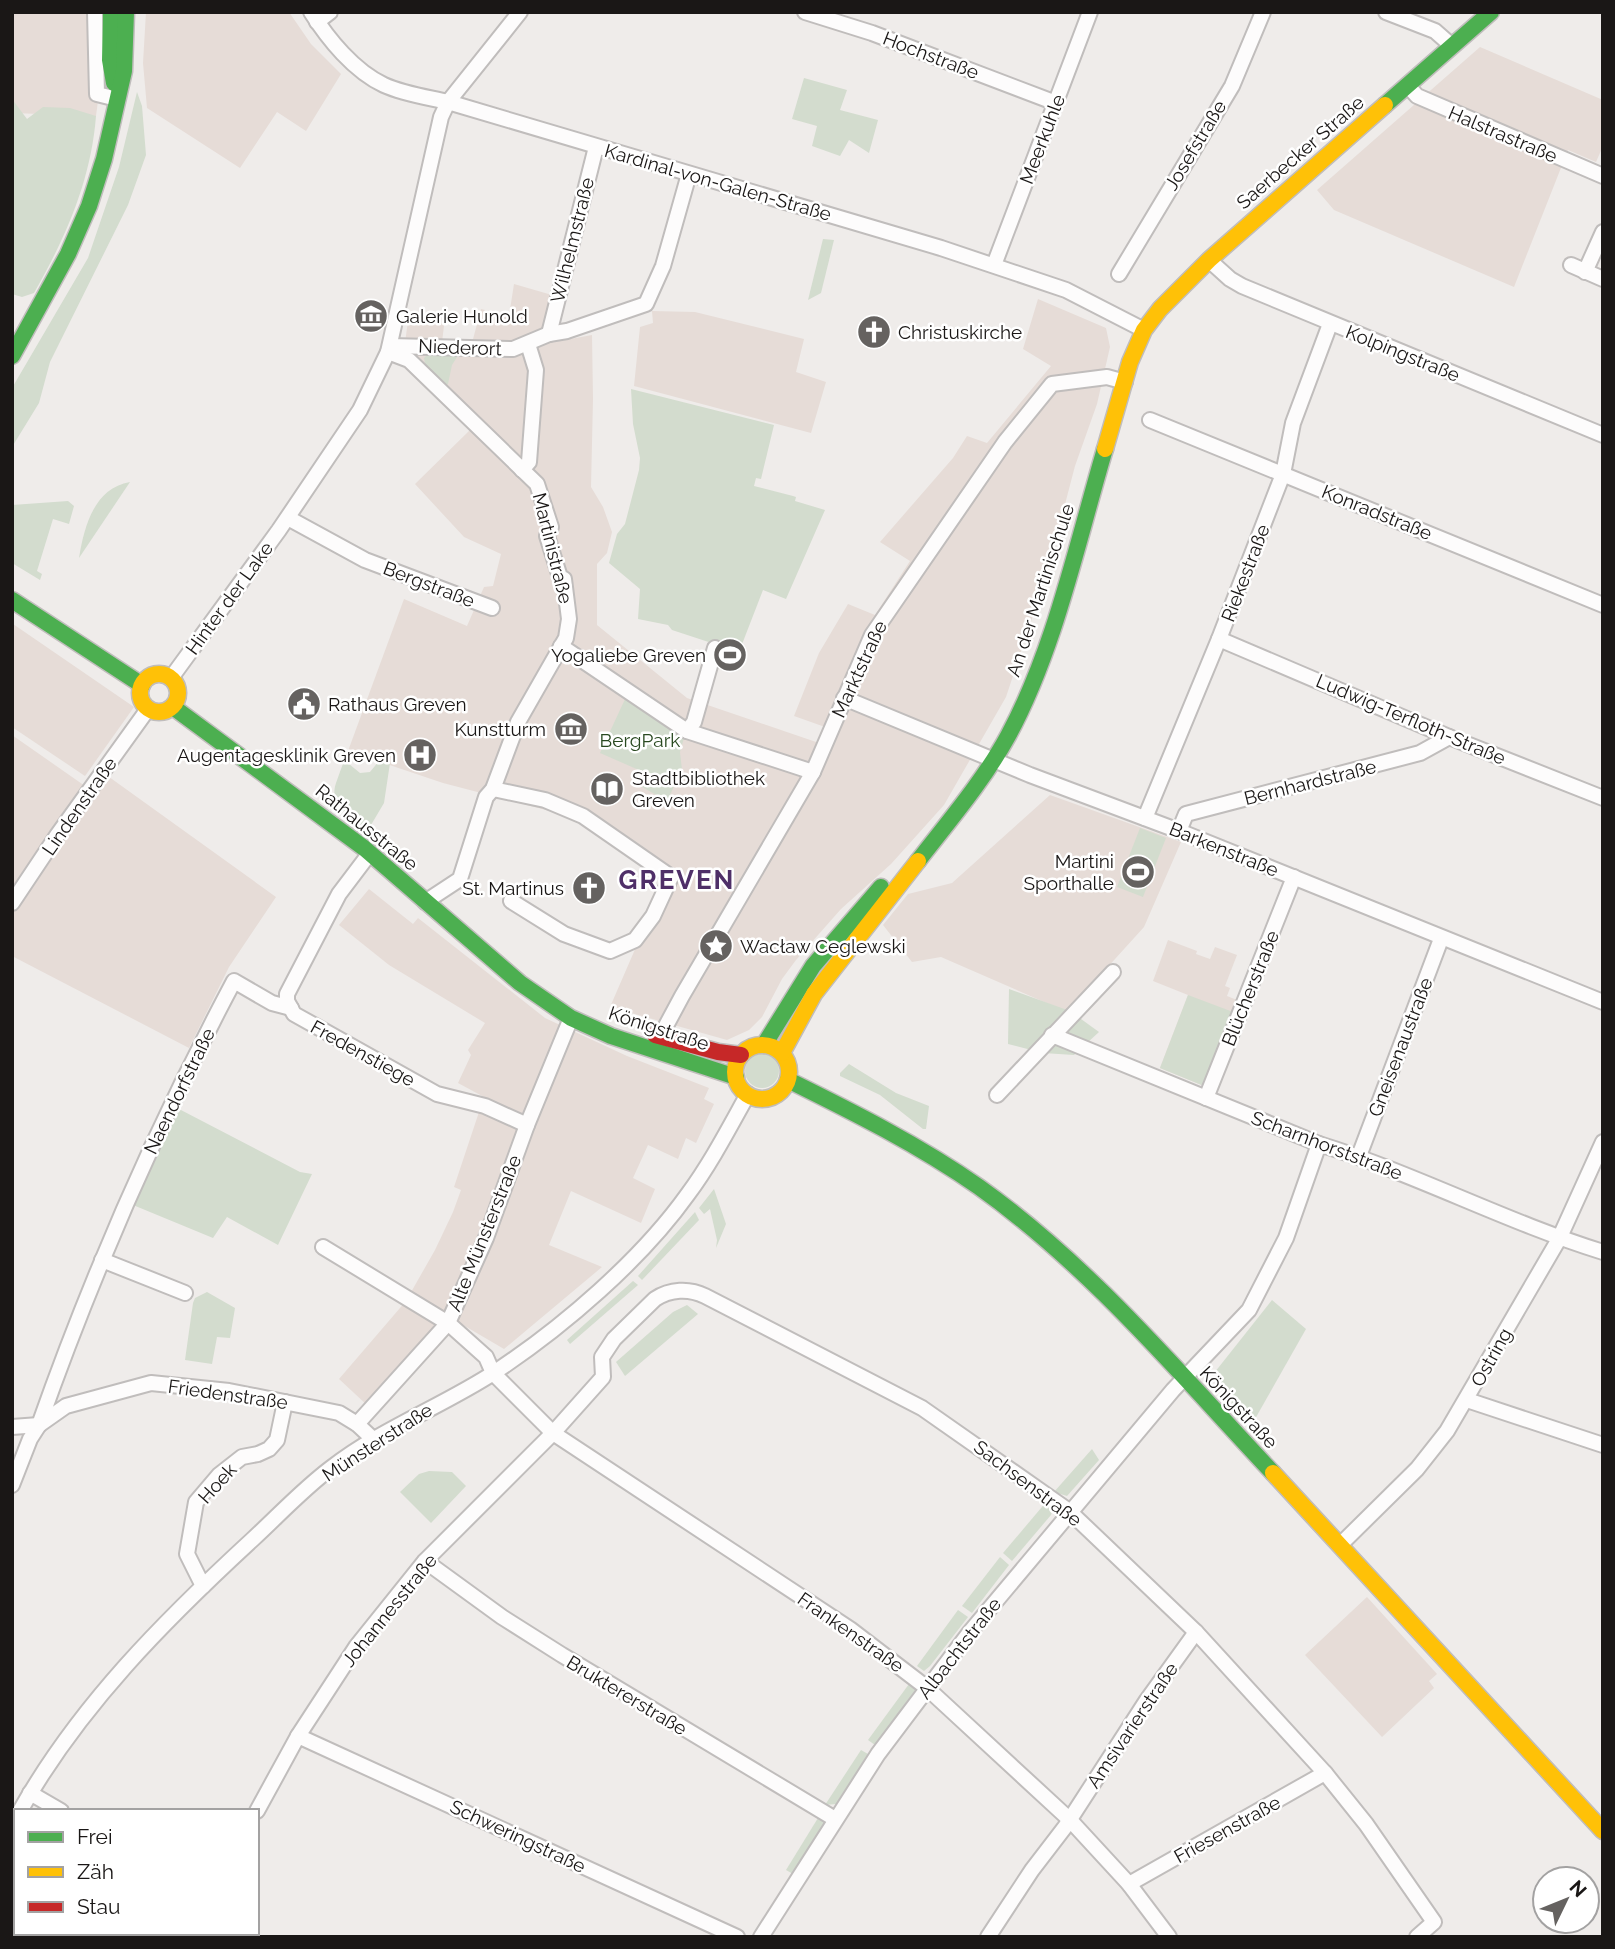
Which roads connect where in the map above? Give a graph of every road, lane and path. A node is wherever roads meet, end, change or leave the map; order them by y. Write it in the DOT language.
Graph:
graph roads {
  1 [pos="95,12"];
  2 [pos="111,12"];
  3 [pos="126,12"];
  4 [pos="330,12"];
  5 [pos="520,12"];
  6 [pos="805,12"];
  7 [pos="1090,12"];
  8 [pos="1264,12"];
  9 [pos="1386,12"];
  10 [pos="1491,12"];
  11 [pos="314,17"];
  12 [pos="1452,46"];
  13 [pos="1408,86"];
  14 [pos="117,99"];
  15 [pos="448,102"];
  16 [pos="1056,103"];
  17 [pos="596,147"];
  18 [pos="689,174"];
  19 [pos="1603,176"];
  20 [pos="1603,232"];
  21 [pos="1209,260"];
  22 [pos="994,265"];
  23 [pos="1571,265"];
  24 [pos="1585,272"];
  25 [pos="1119,274"];
  26 [pos="1603,279"];
  27 [pos="1330,324"];
  28 [pos="1144,330"];
  29 [pos="549,334"];
  30 [pos="528,344"];
  31 [pos="389,349"];
  32 [pos="12,356"];
  33 [pos="1125,382"];
  34 [pos="1150,419"];
  35 [pos="1603,435"];
  36 [pos="522,470"];
  37 [pos="1283,474"];
  38 [pos="288,518"];
  39 [pos="13,600"];
  40 [pos="1603,605"];
  41 [pos="492,608"];
  42 [pos="1219,639"];
  43 [pos="561,646"];
  44 [pos="715,648"];
  45 [pos="171,678"];
  46 [pos="142,685"];
  47 [pos="844,698"];
  48 [pos="173,706"];
  49 [pos="148,709"];
  50 [pos="687,731"];
  51 [pos="1449,737"];
  52 [pos="995,758"];
  53 [pos="813,772"];
  54 [pos="493,789"];
  55 [pos="1603,798"];
  56 [pos="1145,818"];
  57 [pos="1179,831"];
  58 [pos="931,842"];
  59 [pos="370,853"];
  60 [pos="1294,877"];
  61 [pos="511,901"];
  62 [pos="425,902"];
  63 [pos="12,904"];
  64 [pos="1441,939"];
  65 [pos="1113,972"];
  66 [pos="1603,1002"];
  67 [pos="291,1008"];
  68 [pos="572,1014"];
  69 [pos="1052,1035"];
  70 [pos="660,1037"];
  71 [pos="764,1045"];
  72 [pos="782,1053"];
  73 [pos="741,1055"];
  74 [pos="736,1077"];
  75 [pos="788,1080"];
  76 [pos="748,1094"];
  77 [pos="997,1096"];
  78 [pos="1206,1098"];
  79 [pos="527,1125"];
  80 [pos="1603,1142"];
  81 [pos="1319,1144"];
  82 [pos="1359,1156"];
  83 [pos="1559,1239"];
  84 [pos="323,1247"];
  85 [pos="1603,1252"];
  86 [pos="102,1260"];
  87 [pos="185,1293"];
  88 [pos="447,1322"];
  89 [pos="493,1373"];
  90 [pos="1184,1379"];
  91 [pos="1466,1400"];
  92 [pos="285,1402"];
  93 [pos="360,1422"];
  94 [pos="39,1424"];
  95 [pos="12,1427"];
  96 [pos="553,1433"];
  97 [pos="373,1440"];
  98 [pos="1603,1445"];
  99 [pos="12,1485"];
  100 [pos="1069,1511"];
  101 [pos="1340,1545"];
  102 [pos="425,1561"];
  103 [pos="203,1586"];
  104 [pos="1196,1632"];
  105 [pos="927,1688"];
  106 [pos="298,1736"];
  107 [pos="1325,1773"];
  108 [pos="30,1793"];
  109 [pos="21,1809"];
  110 [pos="58,1809"];
  111 [pos="258,1809"];
  112 [pos="835,1819"];
  113 [pos="1070,1820"];
  114 [pos="1603,1831"];
  115 [pos="1129,1884"];
  116 [pos="737,1937"];
  117 [pos="761,1937"];
  118 [pos="988,1937"];
  119 [pos="1169,1937"];
  120 [pos="1417,1937"];
  1 -- 14 [label="street"];
  2 -- 14 [label="street"];
  3 -- 14 [label="street"];
  4 -- 11 [label="street"];
  5 -- 15 [label="street"];
  6 -- 16 [label="street, Hochstraße"];
  7 -- 16 [label="street, Meerkuhle"];
  8 -- 25 [label="street, Josefstraße"];
  9 -- 12 [label="street"];
  10 -- 12 [label="street, Saerbecker Straße"];
  11 -- 15 [label="street, Kardinal-von-Galen-Straße"];
  12 -- 13 [label="street, Saerbecker Straße"];
  13 -- 19 [label="street, Halstrastraße"];
  13 -- 21 [label="street, Saerbecker Straße"];
  14 -- 32 [label="street"];
  15 -- 17 [label="street, Kardinal-von-Galen-Straße"];
  15 -- 31 [label="street"];
  16 -- 22 [label="street, Meerkuhle"];
  17 -- 18 [label="street, Kardinal-von-Galen-Straße"];
  17 -- 29 [label="street, Wilhelmstraße"];
  18 -- 22 [label="street, Kardinal-von-Galen-Straße"];
  18 -- 29 [label="street, Niederort"];
  20 -- 24 [label="street"];
  21 -- 27 [label="street, Kolpingstraße"];
  21 -- 28 [label="street, Saerbecker Straße"];
  22 -- 28 [label="street, Kardinal-von-Galen-Straße"];
  23 -- 24 [label="street"];
  24 -- 26 [label="street"];
  27 -- 35 [label="street, Kolpingstraße"];
  27 -- 37 [label="street, Riekestraße"];
  28 -- 33 [label="street, An der Martinischule"];
  29 -- 30 [label="street, Niederort"];
  30 -- 31 [label="street, Niederort"];
  30 -- 36 [label="street, Niederort"];
  31 -- 36 [label="street, Martinistraße"];
  31 -- 38 [label="street, Hinter der Lake"];
  33 -- 47 [label="street, Marktstraße"];
  33 -- 52 [label="street, An der Martinischule"];
  34 -- 37 [label="street, Konradstraße"];
  36 -- 43 [label="street, Martinistraße"];
  37 -- 40 [label="street, Konradstraße"];
  37 -- 42 [label="street, Riekestraße"];
  38 -- 41 [label="street, Bergstraße"];
  38 -- 45 [label="street, Hinter der Lake"];
  39 -- 46 [label="street"];
  42 -- 51 [label="street, Ludwig-Terfloth-Straße"];
  42 -- 56 [label="street, Riekestraße"];
  43 -- 50 [label="street"];
  43 -- 54 [label="street, Martinistraße"];
  44 -- 50 [label="street"];
  45 -- 46 [label="street"];
  45 -- 48 [label="street"];
  46 -- 49 [label="street"];
  47 -- 52 [label="street, Barkenstraße"];
  47 -- 53 [label="street, Marktstraße"];
  48 -- 49 [label="street"];
  48 -- 59 [label="street, Rathausstraße"];
  49 -- 63 [label="street, Lindenstraße"];
  50 -- 53 [label="street"];
  51 -- 55 [label="street, Ludwig-Terfloth-Straße"];
  51 -- 57 [label="street, Bernhardstraße"];
  52 -- 56 [label="street, Barkenstraße"];
  52 -- 58 [label="street, An der Martinischule"];
  53 -- 70 [label="street, Marktstraße"];
  54 -- 61 [label="street"];
  54 -- 62 [label="street, Martinistraße"];
  56 -- 57 [label="street, Barkenstraße"];
  57 -- 60 [label="street, Barkenstraße"];
  58 -- 71 [label="street, An der Martinischule"];
  58 -- 72 [label="street, An der Martinischule"];
  59 -- 62 [label="street, Rathausstraße"];
  59 -- 67 [label="street, Fredenstiege"];
  60 -- 64 [label="street, Barkenstraße"];
  60 -- 78 [label="street, Blücherstraße"];
  62 -- 68 [label="street, Rathausstraße"];
  64 -- 66 [label="street, Barkenstraße"];
  64 -- 82 [label="street, Gneisenaustraße"];
  65 -- 69 [label="street"];
  67 -- 79 [label="street, Fredenstiege"];
  67 -- 86 [label="street, Naendorfstraße"];
  68 -- 70 [label="street, Königstraße"];
  68 -- 74 [label="street, Königstraße"];
  68 -- 79 [label="street, Alte Münsterstraße"];
  69 -- 77 [label="street"];
  69 -- 78 [label="street, Scharnhorststraße"];
  70 -- 73 [label="street, Königstraße"];
  71 -- 72 [label="street"];
  71 -- 73 [label="street"];
  72 -- 75 [label="street"];
  73 -- 74 [label="street"];
  74 -- 76 [label="street"];
  75 -- 76 [label="street"];
  75 -- 90 [label="street, Königstraße"];
  76 -- 89 [label="street, Münsterstraße"];
  78 -- 81 [label="street, Scharnhorststraße"];
  79 -- 88 [label="street, Alte Münsterstraße"];
  80 -- 83 [label="street, Ostring"];
  81 -- 82 [label="street, Scharnhorststraße"];
  81 -- 90 [label="street, Albachtstraße"];
  82 -- 83 [label="street, Scharnhorststraße"];
  83 -- 85 [label="street, Scharnhorststraße"];
  83 -- 91 [label="street, Ostring"];
  84 -- 88 [label="street, Frankenstraße"];
  86 -- 87 [label="street"];
  86 -- 94 [label="street, Naendorfstraße"];
  88 -- 89 [label="street, Frankenstraße"];
  88 -- 93 [label="street, Alte Münsterstraße"];
  89 -- 96 [label="street, Frankenstraße"];
  89 -- 97 [label="street, Münsterstraße"];
  90 -- 100 [label="street, Albachtstraße"];
  90 -- 101 [label="street, Königstraße"];
  91 -- 98 [label="street"];
  91 -- 101 [label="street, Ostring"];
  92 -- 93 [label="street, Friedenstraße"];
  92 -- 94 [label="street, Friedenstraße"];
  92 -- 103 [label="street, Hoek"];
  93 -- 97 [label="street, Friedenstraße"];
  94 -- 95 [label="street, Friedenstraße"];
  94 -- 99 [label="street"];
  96 -- 100 [label="street, Sachsenstraße"];
  96 -- 102 [label="street, Johannesstraße"];
  96 -- 105 [label="street, Frankenstraße"];
  97 -- 103 [label="street, Münsterstraße"];
  100 -- 104 [label="street, Sachsenstraße"];
  100 -- 105 [label="street, Albachtstraße"];
  101 -- 114 [label="street, Königstraße"];
  102 -- 106 [label="street, Johannesstraße"];
  102 -- 112 [label="street, Bruktererstraße"];
  103 -- 108 [label="street, Münsterstraße"];
  104 -- 107 [label="street, Sachsenstraße"];
  104 -- 113 [label="street, Amsivarierstraße"];
  105 -- 112 [label="street, Albachtstraße"];
  105 -- 113 [label="street, Frankenstraße"];
  106 -- 111 [label="street, Johannesstraße"];
  106 -- 116 [label="street, Schweringstraße"];
  107 -- 115 [label="street, Friesenstraße"];
  107 -- 120 [label="street, Sachsenstraße"];
  108 -- 109 [label="street, Münsterstraße"];
  108 -- 110 [label="street"];
  112 -- 117 [label="street, Albachtstraße"];
  113 -- 115 [label="street, Frankenstraße"];
  113 -- 118 [label="street, Amsivarierstraße"];
  115 -- 119 [label="street, Frankenstraße"];
}
